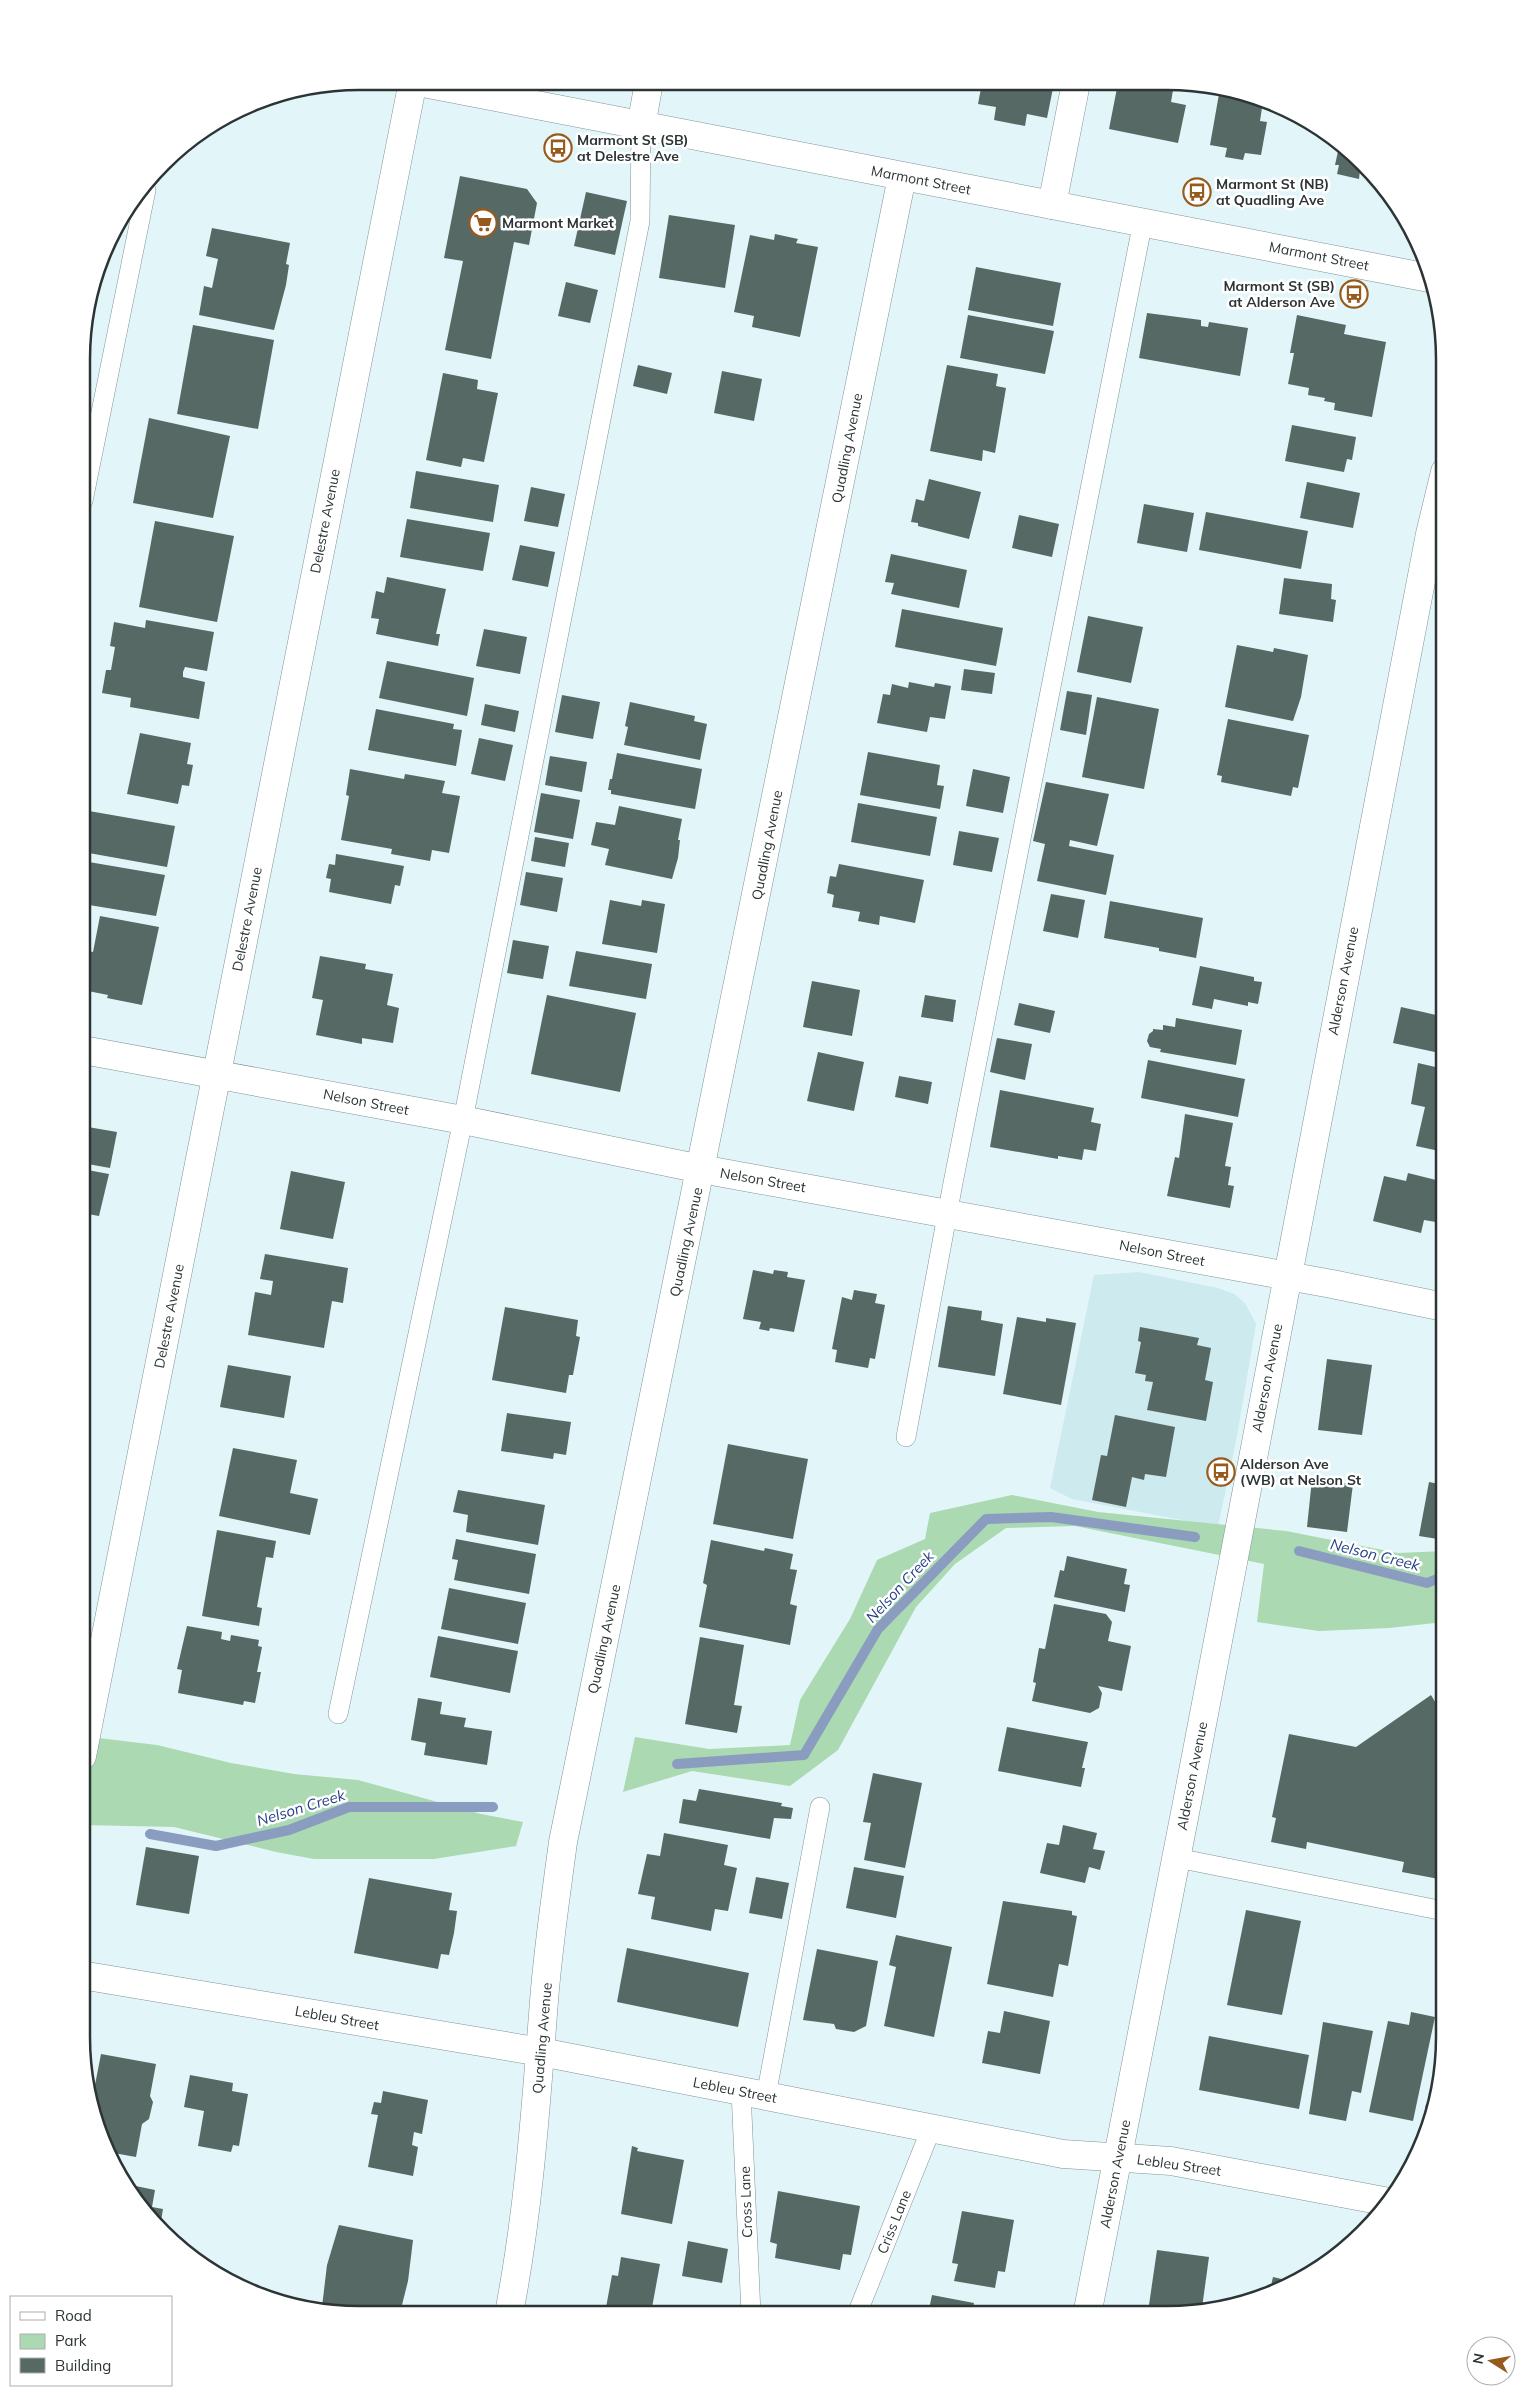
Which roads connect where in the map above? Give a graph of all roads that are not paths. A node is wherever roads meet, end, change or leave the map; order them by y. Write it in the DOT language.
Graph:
graph roads {
  1 [pos="411,90"];
  2 [pos="458,90"];
  3 [pos="648,90"];
  4 [pos="1075,90"];
  5 [pos="641,127"];
  6 [pos="902,177"];
  7 [pos="145,197"];
  8 [pos="1052,205"];
  9 [pos="1142,221"];
  10 [pos="1423,277"];
  11 [pos="90,467"];
  12 [pos="1436,513"];
  13 [pos="90,1051"];
  14 [pos="216,1074"];
  15 [pos="463,1120"];
  16 [pos="701,1169"];
  17 [pos="947,1213"];
  18 [pos="1287,1277"];
  19 [pos="1436,1305"];
  20 [pos="906,1437"];
  21 [pos="338,1714"];
  22 [pos="90,1715"];
  23 [pos="820,1807"];
  24 [pos="1176,1858"];
  25 [pos="1436,1909"];
  26 [pos="90,1977"];
  27 [pos="541,2052"];
  28 [pos="754,2093"];
  29 [pos="931,2129"];
  30 [pos="1118,2158"];
  31 [pos="1381,2200"];
  32 [pos="511,2306"];
  33 [pos="751,2306"];
  34 [pos="860,2306"];
  35 [pos="1089,2306"];
  1 -- 14 [label="street, Delestre Avenue"];
  2 -- 5 [label="street, Marmont Street"];
  3 -- 5 [label="street"];
  4 -- 8 [label="street"];
  5 -- 6 [label="street, Marmont Street"];
  5 -- 15 [label="lane"];
  6 -- 8 [label="street, Marmont Street"];
  6 -- 16 [label="street, Quadling Avenue"];
  7 -- 11 [label="lane"];
  8 -- 9 [label="street, Marmont Street"];
  9 -- 10 [label="street, Marmont Street"];
  9 -- 17 [label="lane"];
  12 -- 18 [label="street, Alderson Avenue"];
  13 -- 14 [label="street, Nelson Street"];
  14 -- 15 [label="street, Nelson Street"];
  14 -- 22 [label="street, Delestre Avenue"];
  15 -- 16 [label="street, Nelson Street"];
  15 -- 21 [label="lane"];
  16 -- 17 [label="street, Nelson Street"];
  16 -- 27 [label="street, Quadling Avenue"];
  17 -- 18 [label="street, Nelson Street"];
  17 -- 20 [label="lane"];
  18 -- 19 [label="street, Nelson Street"];
  18 -- 24 [label="street, Alderson Avenue"];
  23 -- 28 [label="lane, Cross Lane"];
  24 -- 25 [label="lane"];
  24 -- 30 [label="street, Alderson Avenue"];
  26 -- 27 [label="street, Lebleu Street"];
  27 -- 28 [label="street, Lebleu Street"];
  27 -- 32 [label="street, Quadling Avenue"];
  28 -- 29 [label="street, Lebleu Street"];
  28 -- 33 [label="lane, Cross Lane"];
  29 -- 30 [label="street, Lebleu Street"];
  29 -- 34 [label="lane, Criss Lane"];
  30 -- 31 [label="street, Lebleu Street"];
  30 -- 35 [label="street, Alderson Avenue"];
}
